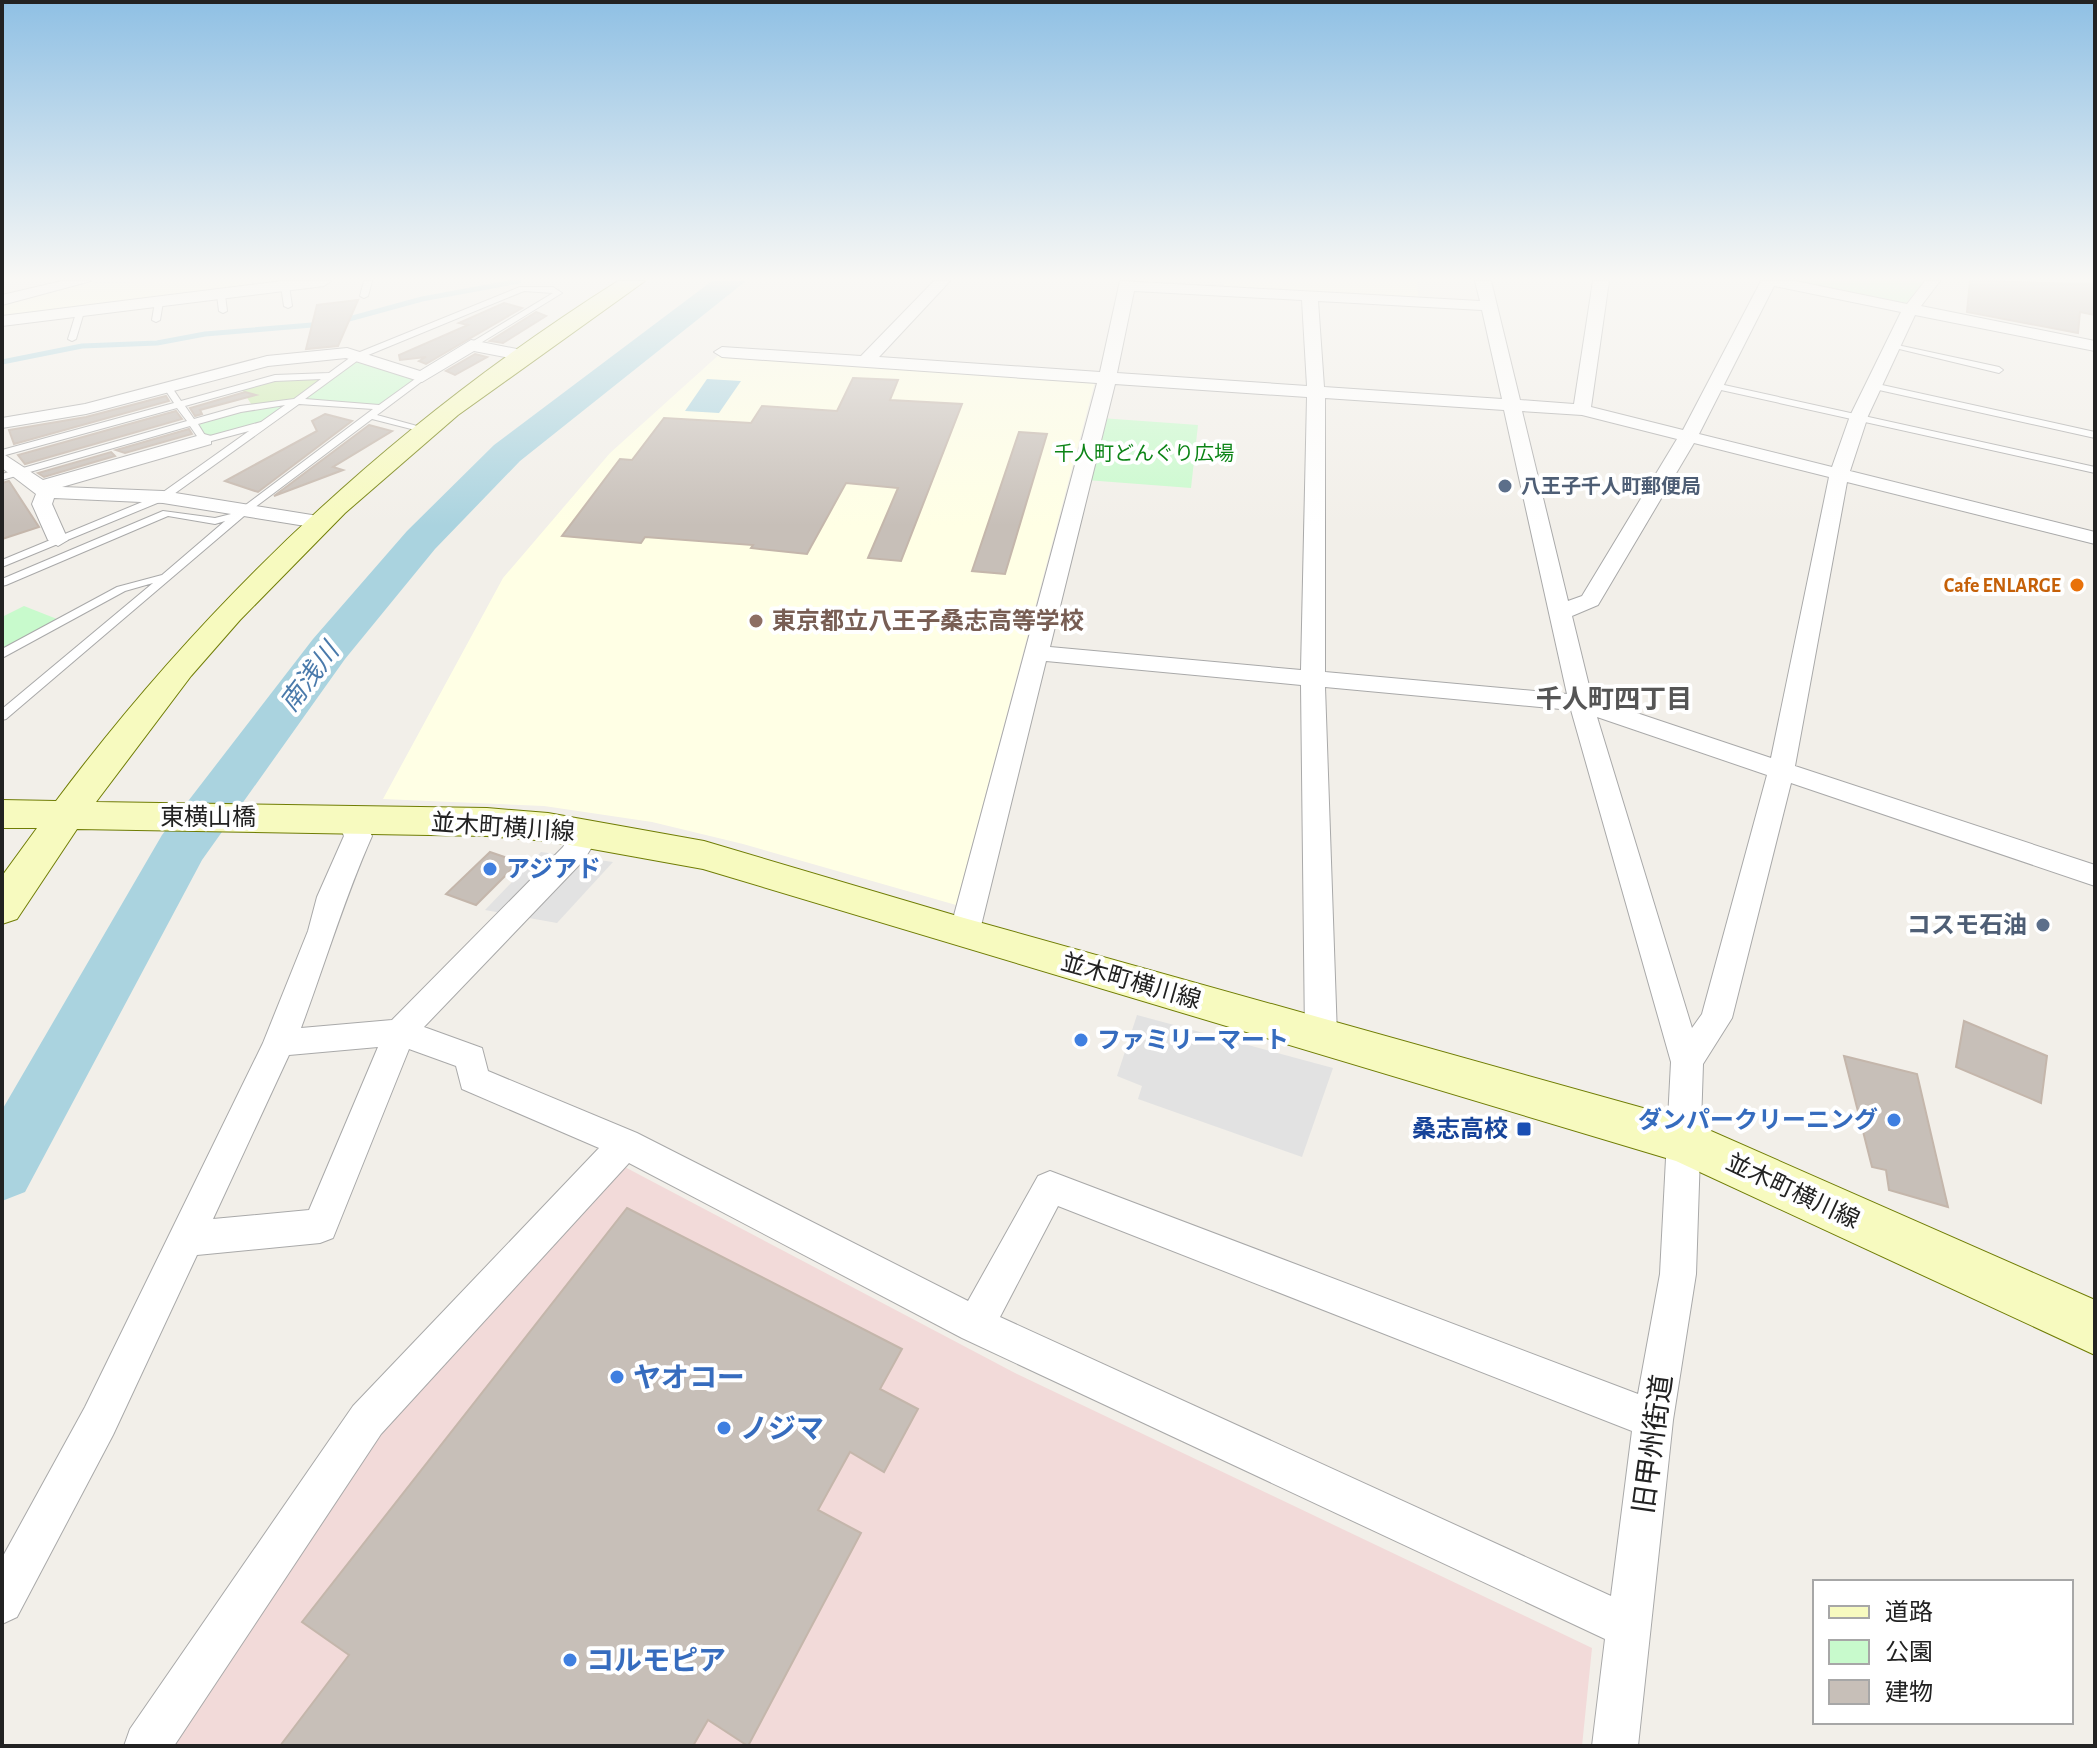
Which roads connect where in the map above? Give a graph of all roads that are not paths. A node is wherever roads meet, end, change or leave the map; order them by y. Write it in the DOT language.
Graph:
graph roads {
  1 [pos="261,363"];
  2 [pos="349,363"];
  3 [pos="378,363"];
  4 [pos="444,363"];
  5 [pos="511,363"];
  6 [pos="873,363"];
  7 [pos="1110,363"];
  8 [pos="1314,363"];
  9 [pos="1501,363"];
  10 [pos="1589,363"];
  11 [pos="1727,363"];
  12 [pos="1883,363"];
  13 [pos="1967,363"];
  14 [pos="1999,370"];
  15 [pos="330,376"];
  16 [pos="422,377"];
  17 [pos="1107,379"];
  18 [pos="1715,386"];
  19 [pos="1873,386"];
  20 [pos="168,388"];
  21 [pos="1316,392"];
  22 [pos="297,401"];
  23 [pos="180,404"];
  24 [pos="1509,404"];
  25 [pos="1582,410"];
  26 [pos="374,411"];
  27 [pos="1859,416"];
  28 [pos="192,422"];
  29 [pos="2,423"];
  30 [pos="269,424"];
  31 [pos="423,429"];
  32 [pos="2095,435"];
  33 [pos="1688,437"];
  34 [pos="204,440"];
  35 [pos="6,466"];
  36 [pos="2095,470"];
  37 [pos="1839,474"];
  38 [pos="43,489"];
  39 [pos="163,497"];
  40 [pos="242,512"];
  41 [pos="318,522"];
  42 [pos="2095,538"];
  43 [pos="58,540"];
  44 [pos="2,564"];
  45 [pos="167,575"];
  46 [pos="2,583"];
  47 [pos="1562,612"];
  48 [pos="1036,653"];
  49 [pos="2,654"];
  50 [pos="1313,675"];
  51 [pos="1581,703"];
  52 [pos="2,716"];
  53 [pos="1782,768"];
  54 [pos="2,814"];
  55 [pos="83,816"];
  56 [pos="332,818"];
  57 [pos="587,833"];
  58 [pos="2095,876"];
  59 [pos="2,908"];
  60 [pos="964,934"];
  61 [pos="400,1032"];
  62 [pos="1321,1036"];
  63 [pos="279,1043"];
  64 [pos="1687,1062"];
  65 [pos="1686,1142"];
  66 [pos="625,1144"];
  67 [pos="186,1239"];
  68 [pos="975,1325"];
  69 [pos="2095,1328"];
  70 [pos="1653,1420"];
  71 [pos="2,1602"];
  72 [pos="1628,1627"];
  73 [pos="147,1746"];
  74 [pos="1615,1746"];
  1 -- 20 [label="street"];
  2 -- 15 [label="lane"];
  3 -- 16 [label="street"];
  4 -- 16 [label="street"];
  5 -- 31 [label="street"];
  6 -- 17 [label="street"];
  7 -- 17 [label="street"];
  8 -- 21 [label="street"];
  9 -- 24 [label="street, 旧甲州街道"];
  10 -- 25 [label="street"];
  11 -- 18 [label="street"];
  12 -- 19 [label="street"];
  13 -- 14 [label="lane"];
  15 -- 22 [label="lane"];
  15 -- 23 [label="lane"];
  16 -- 26 [label="lane"];
  17 -- 21 [label="street"];
  17 -- 48 [label="street"];
  18 -- 27 [label="lane"];
  18 -- 33 [label="street"];
  19 -- 27 [label="street"];
  19 -- 32 [label="lane"];
  20 -- 23 [label="lane"];
  20 -- 29 [label="street"];
  21 -- 24 [label="street"];
  21 -- 50 [label="street"];
  22 -- 26 [label="lane"];
  22 -- 28 [label="lane"];
  22 -- 30 [label="lane"];
  23 -- 28 [label="lane"];
  23 -- 35 [label="lane"];
  24 -- 25 [label="street"];
  24 -- 47 [label="street, 旧甲州街道"];
  25 -- 33 [label="street"];
  26 -- 31 [label="lane"];
  26 -- 40 [label="lane"];
  27 -- 36 [label="lane"];
  27 -- 37 [label="street"];
  28 -- 34 [label="lane"];
  28 -- 35 [label="lane"];
  30 -- 34 [label="lane"];
  30 -- 39 [label="lane"];
  31 -- 41 [label="street"];
  33 -- 37 [label="street"];
  33 -- 47 [label="street"];
  34 -- 38 [label="street"];
  35 -- 38 [label="street"];
  37 -- 42 [label="street"];
  37 -- 53 [label="street"];
  38 -- 39 [label="street"];
  38 -- 43 [label="street"];
  39 -- 40 [label="street"];
  39 -- 43 [label="lane"];
  40 -- 41 [label="street"];
  40 -- 45 [label="lane"];
  40 -- 46 [label="lane"];
  41 -- 55 [label="street"];
  43 -- 44 [label="lane"];
  45 -- 49 [label="lane"];
  45 -- 52 [label="lane"];
  47 -- 51 [label="street, 旧甲州街道"];
  48 -- 50 [label="street"];
  48 -- 60 [label="street"];
  50 -- 51 [label="street"];
  50 -- 62 [label="street"];
  51 -- 53 [label="street"];
  51 -- 64 [label="street, 旧甲州街道"];
  53 -- 58 [label="street"];
  53 -- 64 [label="street"];
  54 -- 55 [label="street"];
  55 -- 56 [label="street, 東横山橋"];
  55 -- 59 [label="street"];
  56 -- 57 [label="street, 並木町横川線"];
  56 -- 63 [label="street"];
  57 -- 60 [label="street, 並木町横川線"];
  57 -- 61 [label="street"];
  60 -- 62 [label="street, 並木町横川線"];
  61 -- 63 [label="street"];
  61 -- 66 [label="street"];
  61 -- 67 [label="street"];
  62 -- 65 [label="street, 並木町横川線"];
  63 -- 67 [label="street"];
  64 -- 65 [label="street, 旧甲州街道"];
  65 -- 69 [label="street, 並木町横川線"];
  65 -- 70 [label="street, 旧甲州街道"];
  66 -- 68 [label="street"];
  66 -- 73 [label="street"];
  67 -- 71 [label="street"];
  68 -- 70 [label="street"];
  68 -- 72 [label="street"];
  70 -- 72 [label="street, 旧甲州街道"];
  72 -- 74 [label="street, 旧甲州街道"];
}
